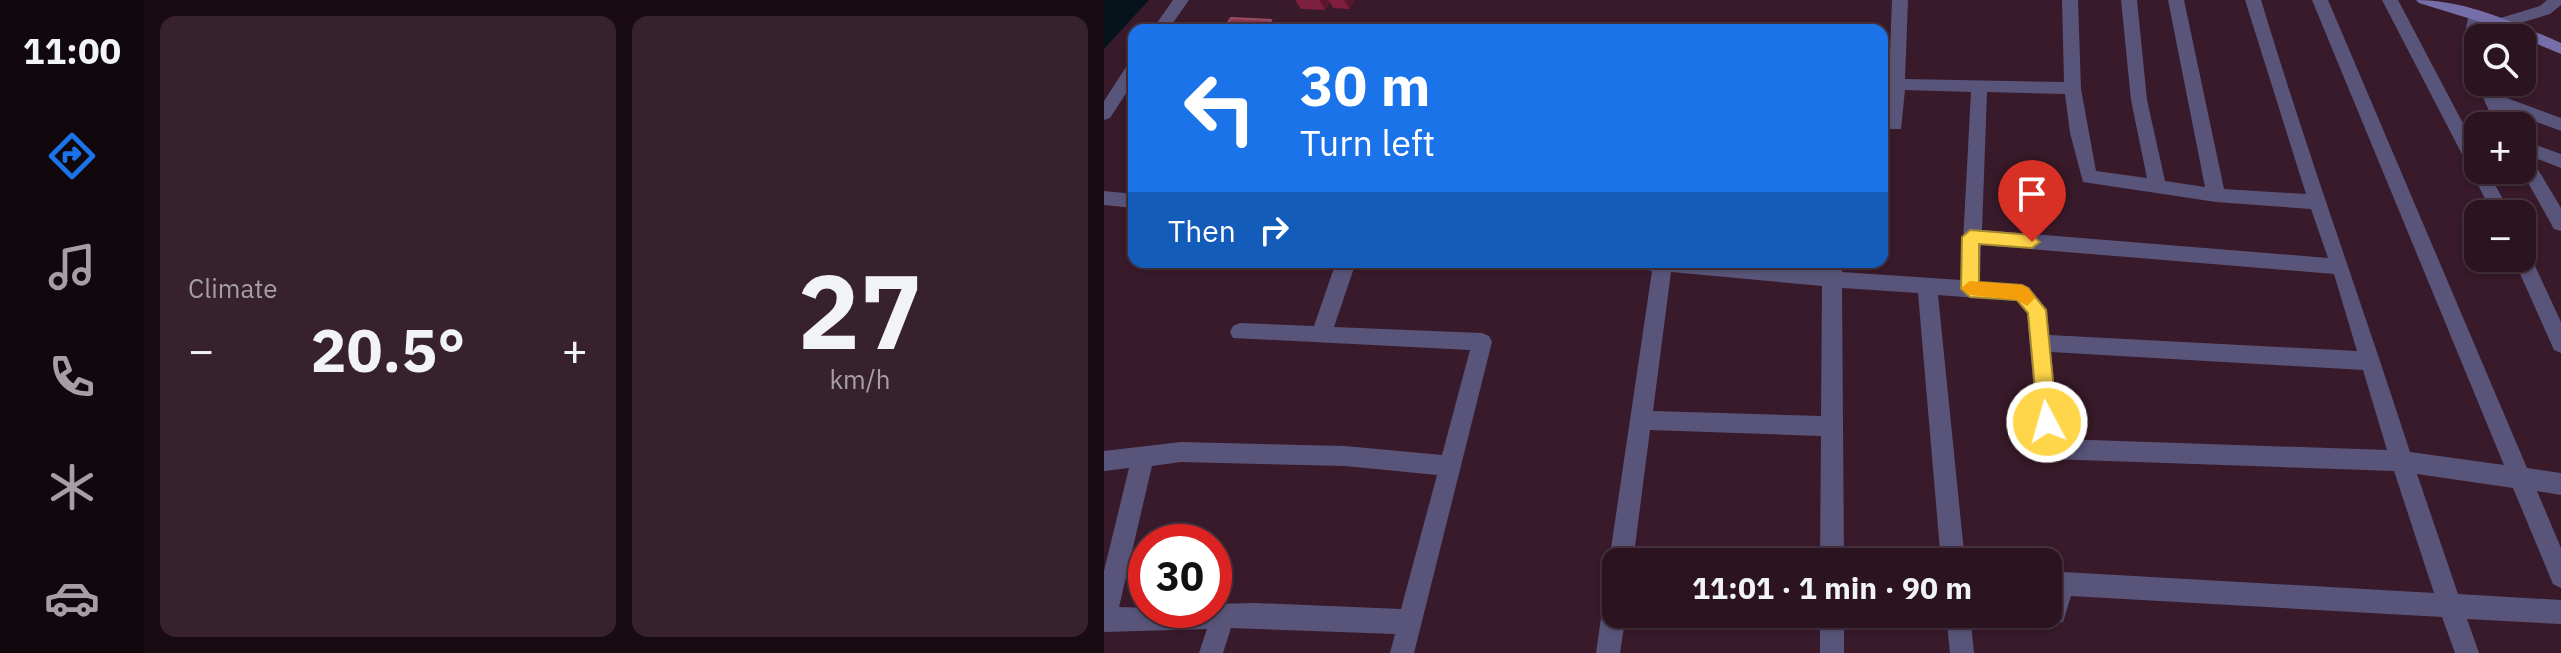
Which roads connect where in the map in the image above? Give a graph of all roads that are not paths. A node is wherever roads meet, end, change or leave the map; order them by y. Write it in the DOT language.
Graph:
graph roads {
  1 [pos="1181,0"];
  2 [pos="1900,0"];
  3 [pos="2070,0"];
  4 [pos="2129,0"];
  5 [pos="2176,0"];
  6 [pos="2253,0"];
  7 [pos="2320,0"];
  8 [pos="2390,0"];
  9 [pos="2424,0"];
  10 [pos="2554,7"];
  11 [pos="2477,15"];
  12 [pos="2502,23"];
  13 [pos="1164,24"];
  14 [pos="2474,24"];
  15 [pos="2561,49"];
  16 [pos="1128,77"];
  17 [pos="1889,84"];
  18 [pos="1979,87"];
  19 [pos="2070,88"];
  20 [pos="2500,96"];
  21 [pos="1104,114"];
  22 [pos="1888,124"];
  23 [pos="2561,125"];
  24 [pos="2464,143"];
  25 [pos="2536,151"];
  26 [pos="2561,161"];
  27 [pos="2536,176"];
  28 [pos="2158,188"];
  29 [pos="2216,195"];
  30 [pos="1104,198"];
  31 [pos="2552,198"];
  32 [pos="1128,200"];
  33 [pos="2317,202"];
  34 [pos="2561,224"];
  35 [pos="1970,237"];
  36 [pos="2341,267"];
  37 [pos="1344,268"];
  38 [pos="1656,268"];
  39 [pos="1782,268"];
  40 [pos="1833,270"];
  41 [pos="2528,272"];
  42 [pos="1927,286"];
  43 [pos="1970,289"];
  44 [pos="1240,332"];
  45 [pos="1321,335"];
  46 [pos="2040,343"];
  47 [pos="2561,344"];
  48 [pos="2371,361"];
  49 [pos="1641,420"];
  50 [pos="1832,426"];
  51 [pos="1143,457"];
  52 [pos="1104,461"];
  53 [pos="2402,461"];
  54 [pos="1449,466"];
  55 [pos="2521,477"];
  56 [pos="2561,484"];
  57 [pos="1623,548"];
  58 [pos="1832,548"];
  59 [pos="1952,548"];
  60 [pos="2561,576"];
  61 [pos="2062,587"];
  62 [pos="2453,606"];
  63 [pos="2561,612"];
  64 [pos="1232,616"];
  65 [pos="1128,619"];
  66 [pos="1104,620"];
  67 [pos="1409,622"];
  68 [pos="1219,628"];
  69 [pos="1612,628"];
  70 [pos="1832,628"];
  71 [pos="1959,628"];
  72 [pos="1211,653"];
  73 [pos="1402,653"];
  74 [pos="1608,653"];
  75 [pos="1832,653"];
  76 [pos="1962,653"];
  77 [pos="2467,653"];
  1 -- 13 [label="street"];
  2 -- 17 [label="street"];
  3 -- 19 [label="street"];
  4 -- 28 [label="street"];
  5 -- 29 [label="street"];
  6 -- 33 [label="street"];
  7 -- 55 [label="street"];
  8 -- 24 [label="street"];
  9 -- 11 [label="main road"];
  10 -- 12 [label="street"];
  11 -- 12 [label="main road"];
  11 -- 14 [label="street"];
  12 -- 15 [label="main road"];
  16 -- 21 [label="street"];
  17 -- 18 [label="street"];
  17 -- 22 [label="street"];
  18 -- 19 [label="street"];
  18 -- 35 [label="street"];
  19 -- 28 [label="street"];
  20 -- 23 [label="street"];
  25 -- 26 [label="street"];
  27 -- 31 [label="street"];
  28 -- 29 [label="street"];
  29 -- 33 [label="street"];
  30 -- 32 [label="street"];
  31 -- 34 [label="street"];
  33 -- 36 [label="street"];
  35 -- 36 [label="street"];
  35 -- 43 [label="street"];
  36 -- 48 [label="street"];
  37 -- 45 [label="street"];
  38 -- 49 [label="street"];
  39 -- 40 [label="street"];
  40 -- 42 [label="street"];
  40 -- 50 [label="street"];
  41 -- 47 [label="street"];
  42 -- 43 [label="street"];
  42 -- 59 [label="street"];
  43 -- 46 [label="street"];
  44 -- 45 [label="street"];
  45 -- 54 [label="street"];
  46 -- 48 [label="street"];
  46 -- 53 [label="street"];
  48 -- 53 [label="street"];
  49 -- 50 [label="street"];
  49 -- 57 [label="street"];
  50 -- 58 [label="street"];
  51 -- 52 [label="street"];
  51 -- 54 [label="street"];
  51 -- 66 [label="street"];
  53 -- 55 [label="street"];
  53 -- 62 [label="street"];
  54 -- 67 [label="street"];
  55 -- 56 [label="street"];
  55 -- 60 [label="street"];
  61 -- 62 [label="street"];
  62 -- 63 [label="street"];
  62 -- 77 [label="street"];
  64 -- 67 [label="street"];
  65 -- 66 [label="street"];
  67 -- 73 [label="street"];
  68 -- 72 [label="street"];
  69 -- 74 [label="street"];
  70 -- 75 [label="street"];
  71 -- 76 [label="street"];
}
